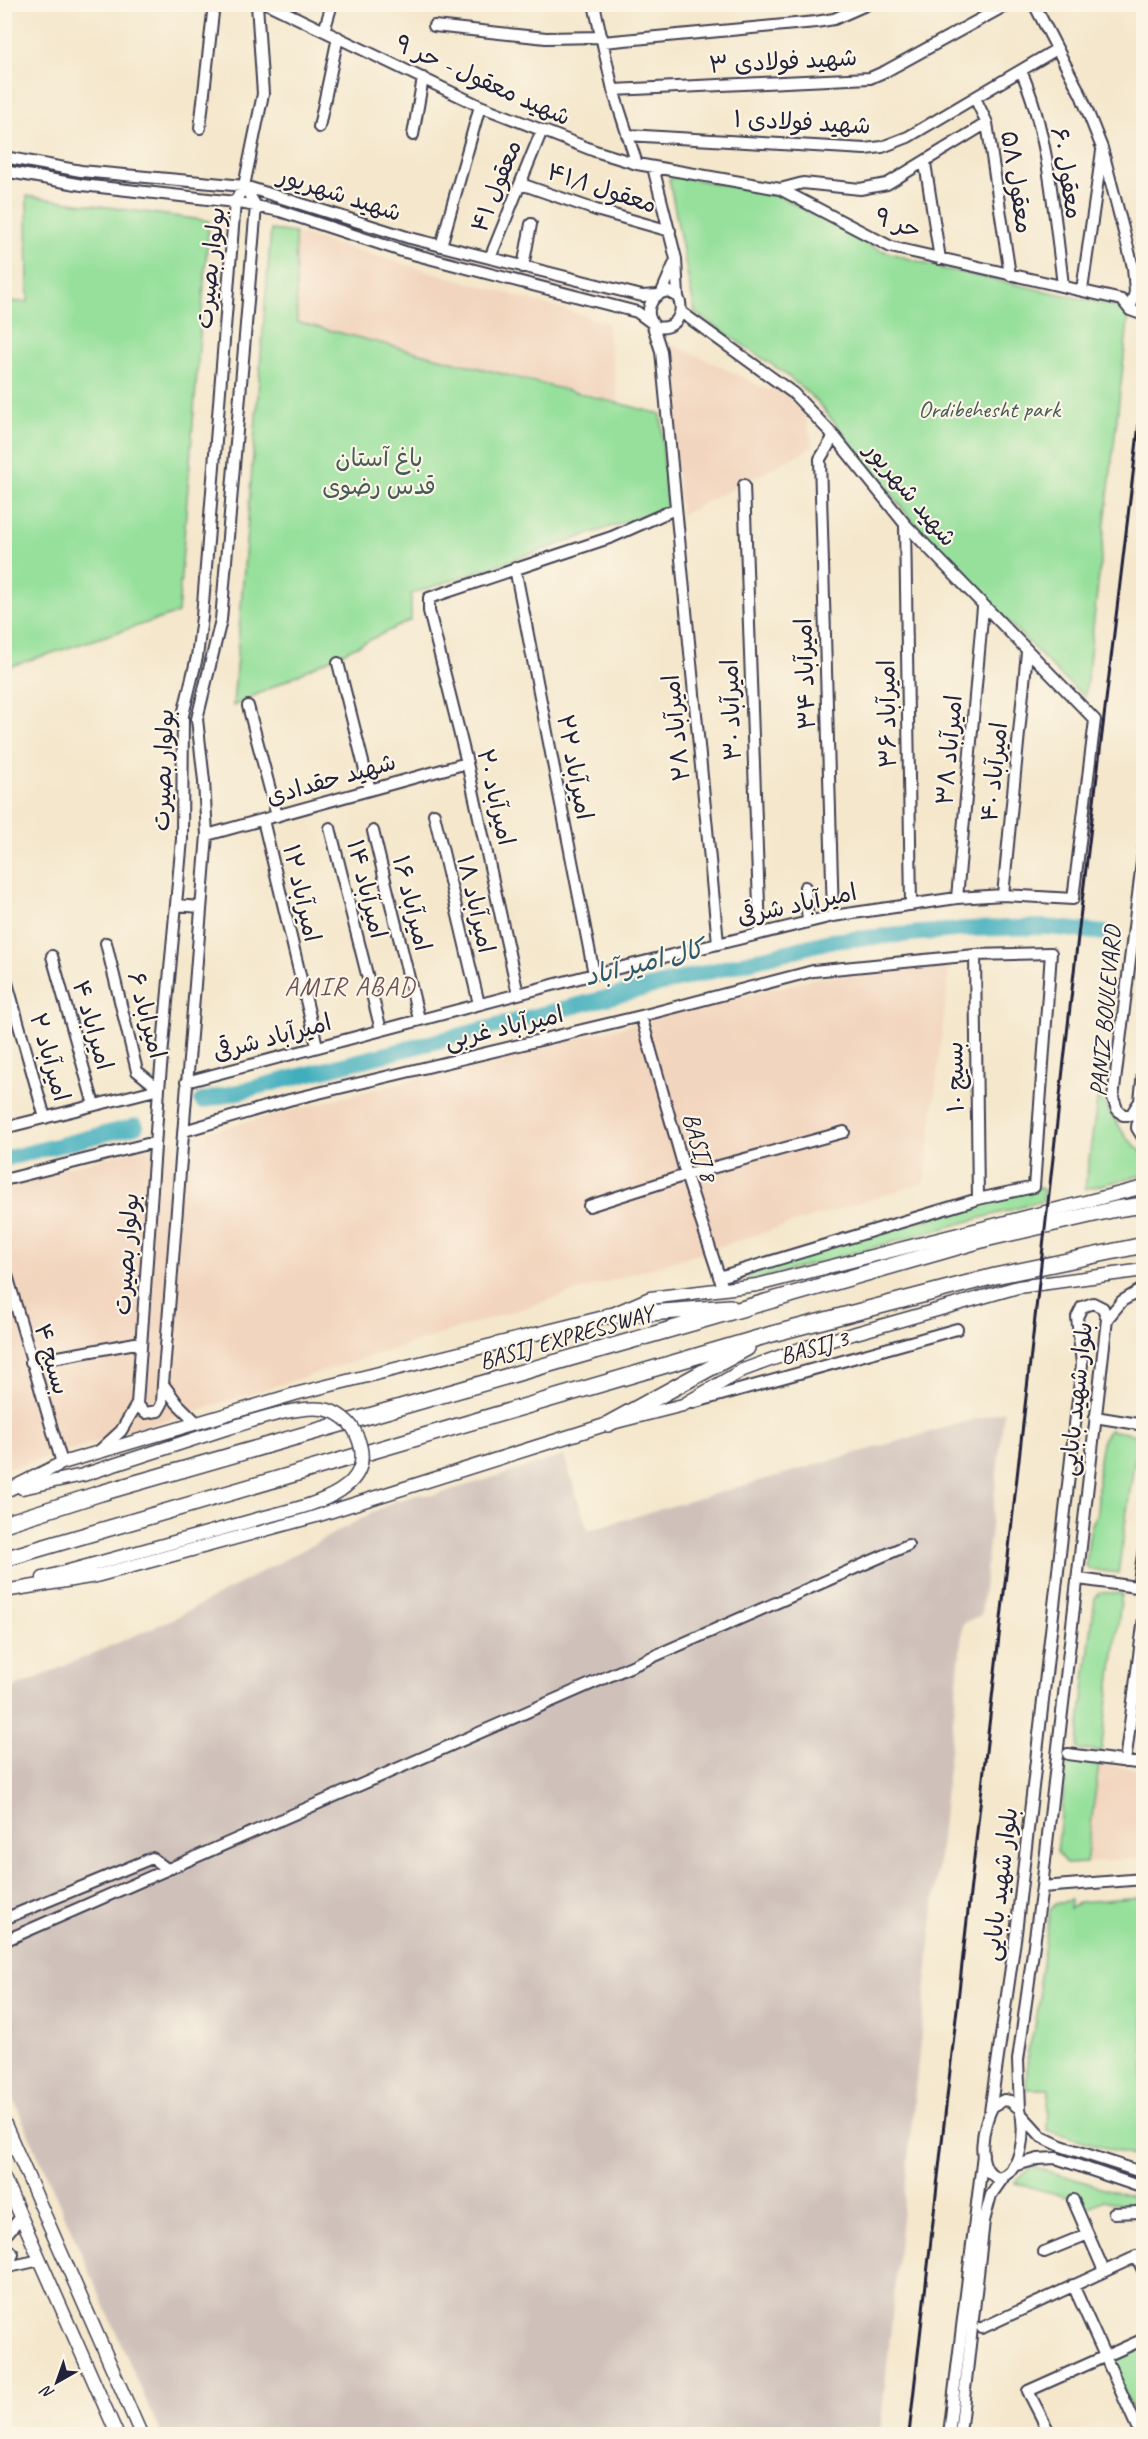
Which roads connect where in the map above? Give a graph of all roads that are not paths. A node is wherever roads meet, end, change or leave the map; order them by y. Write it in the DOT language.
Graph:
graph roads {
  1 [pos="214,4"];
  2 [pos="257,4"];
  3 [pos="268,4"];
  4 [pos="332,4"];
  5 [pos="594,4"];
  6 [pos="868,4"];
  7 [pos="1008,4"];
  8 [pos="1034,4"];
  9 [pos="434,26"];
  10 [pos="324,31"];
  11 [pos="338,37"];
  12 [pos="603,40"];
  13 [pos="1057,49"];
  14 [pos="1021,71"];
  15 [pos="423,78"];
  16 [pos="613,90"];
  17 [pos="975,98"];
  18 [pos="480,106"];
  19 [pos="987,123"];
  20 [pos="319,127"];
  21 [pos="200,128"];
  22 [pos="542,130"];
  23 [pos="413,135"];
  24 [pos="627,135"];
  25 [pos="1102,148"];
  26 [pos="4,157"];
  27 [pos="926,163"];
  28 [pos="637,164"];
  29 [pos="653,166"];
  30 [pos="4,171"];
  31 [pos="521,184"];
  32 [pos="244,186"];
  33 [pos="780,189"];
  34 [pos="236,202"];
  35 [pos="256,206"];
  36 [pos="531,224"];
  37 [pos="670,231"];
  38 [pos="441,246"];
  39 [pos="490,258"];
  40 [pos="676,259"];
  41 [pos="940,259"];
  42 [pos="523,267"];
  43 [pos="1010,275"];
  44 [pos="1063,285"];
  45 [pos="1082,290"];
  46 [pos="660,293"];
  47 [pos="678,297"];
  48 [pos="1130,310"];
  49 [pos="681,312"];
  50 [pos="1143,315"];
  51 [pos="652,323"];
  52 [pos="668,327"];
  53 [pos="660,351"];
  54 [pos="834,436"];
  55 [pos="744,485"];
  56 [pos="675,509"];
  57 [pos="905,524"];
  58 [pos="208,543"];
  59 [pos="228,543"];
  60 [pos="515,568"];
  61 [pos="983,607"];
  62 [pos="1027,652"];
  63 [pos="338,663"];
  64 [pos="248,706"];
  65 [pos="467,764"];
  66 [pos="370,790"];
  67 [pos="434,814"];
  68 [pos="277,816"];
  69 [pos="263,820"];
  70 [pos="330,828"];
  71 [pos="373,831"];
  72 [pos="207,836"];
  73 [pos="1143,846"];
  74 [pos="805,886"];
  75 [pos="1003,895"];
  76 [pos="957,897"];
  77 [pos="1073,899"];
  78 [pos="911,903"];
  79 [pos="176,905"];
  80 [pos="201,907"];
  81 [pos="833,916"];
  82 [pos="808,921"];
  83 [pos="760,933"];
  84 [pos="106,943"];
  85 [pos="718,943"];
  86 [pos="975,955"];
  87 [pos="52,956"];
  88 [pos="4,972"];
  89 [pos="594,974"];
  90 [pos="518,993"];
  91 [pos="478,1004"];
  92 [pos="641,1016"];
  93 [pos="419,1019"];
  94 [pos="381,1030"];
  95 [pos="317,1046"];
  96 [pos="1143,1064"];
  97 [pos="186,1082"];
  98 [pos="159,1089"];
  99 [pos="1138,1104"];
  100 [pos="94,1106"];
  101 [pos="45,1118"];
  102 [pos="4,1128"];
  103 [pos="184,1131"];
  104 [pos="844,1132"];
  105 [pos="1143,1139"];
  106 [pos="155,1142"];
  107 [pos="686,1175"];
  108 [pos="4,1180"];
  109 [pos="1143,1187"];
  110 [pos="978,1199"];
  111 [pos="1143,1204"];
  112 [pos="588,1206"];
  113 [pos="1143,1247"];
  114 [pos="4,1265"];
  115 [pos="1143,1270"];
  116 [pos="721,1282"];
  117 [pos="1143,1288"];
  118 [pos="760,1305"];
  119 [pos="608,1316"];
  120 [pos="1107,1319"];
  121 [pos="957,1329"];
  122 [pos="772,1334"];
  123 [pos="141,1342"];
  124 [pos="31,1362"];
  125 [pos="163,1384"];
  126 [pos="137,1404"];
  127 [pos="683,1405"];
  128 [pos="1095,1417"];
  129 [pos="197,1423"];
  130 [pos="608,1424"];
  131 [pos="1143,1425"];
  132 [pos="98,1452"];
  133 [pos="62,1463"];
  134 [pos="4,1492"];
  135 [pos="4,1524"];
  136 [pos="908,1545"];
  137 [pos="1143,1549"];
  138 [pos="4,1559"];
  139 [pos="1079,1579"];
  140 [pos="1141,1587"];
  141 [pos="4,1590"];
  142 [pos="1143,1618"];
  143 [pos="1068,1754"];
  144 [pos="1125,1762"];
  145 [pos="1143,1764"];
  146 [pos="167,1869"];
  147 [pos="1143,1879"];
  148 [pos="1042,1887"];
  149 [pos="4,1919"];
  150 [pos="4,1941"];
  151 [pos="990,2112"];
  152 [pos="1021,2112"];
  153 [pos="4,2122"];
  154 [pos="983,2154"];
  155 [pos="1013,2166"];
  156 [pos="1143,2173"];
  157 [pos="1005,2175"];
  158 [pos="4,2178"];
  159 [pos="1143,2188"];
  160 [pos="1073,2200"];
  161 [pos="1114,2213"];
  162 [pos="1143,2216"];
  163 [pos="21,2217"];
  164 [pos="1088,2234"];
  165 [pos="4,2237"];
  166 [pos="4,2246"];
  167 [pos="1044,2252"];
  168 [pos="1140,2254"];
  169 [pos="40,2259"];
  170 [pos="6,2267"];
  171 [pos="1104,2271"];
  172 [pos="1143,2272"];
  173 [pos="1073,2285"];
  174 [pos="982,2328"];
  175 [pos="1143,2339"];
  176 [pos="1105,2356"];
  177 [pos="117,2434"];
  178 [pos="141,2434"];
  179 [pos="949,2434"];
  180 [pos="960,2434"];
  181 [pos="1050,2434"];
  182 [pos="1140,2434"];
  1 -- 21 [label="street"];
  2 -- 32 [label="street"];
  3 -- 10 [label="street, شهید معقول - حر ۹"];
  4 -- 10 [label="street"];
  5 -- 12 [label="street"];
  6 -- 12 [label="street"];
  7 -- 16 [label="street, شهید فولادی ۳"];
  8 -- 13 [label="street"];
  9 -- 12 [label="street"];
  10 -- 11 [label="street, شهید معقول - حر ۹"];
  11 -- 15 [label="street, شهید معقول - حر ۹"];
  11 -- 20 [label="street"];
  12 -- 16 [label="street"];
  13 -- 14 [label="street, شهید فولادی ۱"];
  13 -- 25 [label="street"];
  14 -- 17 [label="street, شهید فولادی ۱"];
  14 -- 44 [label="street, معقول ۶۰"];
  15 -- 18 [label="street, شهید معقول - حر ۹"];
  15 -- 23 [label="street"];
  16 -- 24 [label="street"];
  17 -- 19 [label="street, معقول ۵۸"];
  17 -- 24 [label="street, شهید فولادی ۱"];
  18 -- 22 [label="street, شهید معقول - حر ۹"];
  18 -- 38 [label="street"];
  19 -- 27 [label="street"];
  19 -- 43 [label="street, معقول ۵۸"];
  22 -- 28 [label="street, شهید معقول - حر ۹"];
  22 -- 31 [label="street, معقول ۴۱"];
  24 -- 28 [label="street"];
  25 -- 45 [label="street"];
  25 -- 48 [label="street"];
  26 -- 32 [label="street, شهید شهریور"];
  27 -- 33 [label="street"];
  27 -- 41 [label="street"];
  28 -- 29 [label="street, شهید معقول - حر ۹"];
  29 -- 33 [label="street, حر ۹"];
  29 -- 37 [label="street"];
  30 -- 34 [label="street, شهید شهریور"];
  31 -- 37 [label="street, معقول ۴۱/۱"];
  31 -- 39 [label="street, معقول ۴۱"];
  32 -- 34 [label="street, بولوار بصیرت"];
  32 -- 35 [label="street, بولوار بصیرت"];
  32 -- 38 [label="street, شهید شهریور"];
  33 -- 41 [label="street, حر ۹"];
  34 -- 35 [label="street, شهید شهریور"];
  34 -- 58 [label="street, بولوار بصیرت"];
  35 -- 51 [label="street, شهید شهریور"];
  35 -- 59 [label="street, بولوار بصیرت"];
  36 -- 42 [label="street"];
  37 -- 40 [label="street"];
  38 -- 39 [label="street, شهید شهریور"];
  39 -- 42 [label="street, شهید شهریور"];
  40 -- 46 [label="street"];
  40 -- 47 [label="street"];
  41 -- 43 [label="street, حر ۹"];
  42 -- 46 [label="street, شهید شهریور"];
  43 -- 44 [label="street, حر ۹"];
  44 -- 45 [label="street, حر ۹"];
  45 -- 48 [label="street, حر ۹"];
  46 -- 47 [label="street"];
  46 -- 51 [label="street"];
  47 -- 49 [label="street"];
  48 -- 50 [label="street, حر ۹"];
  49 -- 52 [label="street"];
  49 -- 54 [label="street, شهید شهریور"];
  51 -- 52 [label="street"];
  51 -- 53 [label="street"];
  52 -- 53 [label="street"];
  53 -- 56 [label="street, امیرآباد ۲۸"];
  54 -- 57 [label="street, شهید شهریور"];
  54 -- 81 [label="street, امیرآباد ۳۴"];
  55 -- 83 [label="street, امیرآباد ۳۰"];
  56 -- 60 [label="street"];
  56 -- 85 [label="street, امیرآباد ۲۸"];
  57 -- 61 [label="street, شهید شهریور"];
  57 -- 78 [label="street, امیرآباد ۳۶"];
  58 -- 59 [label="street"];
  58 -- 79 [label="street, بولوار بصیرت"];
  59 -- 72 [label="street, بولوار بصیرت"];
  60 -- 65 [label="street, امیرآباد ۲۰"];
  60 -- 89 [label="street, امیرآباد ۲۲"];
  61 -- 62 [label="street, شهید شهریور"];
  61 -- 76 [label="street, امیرآباد ۳۸"];
  62 -- 75 [label="street, امیرآباد ۴۰"];
  62 -- 77 [label="street, شهید شهریور"];
  63 -- 66 [label="street"];
  64 -- 68 [label="street"];
  65 -- 66 [label="street, شهید حقدادی"];
  65 -- 90 [label="street, امیرآباد ۲۰"];
  66 -- 68 [label="street, شهید حقدادی"];
  67 -- 91 [label="street, امیرآباد ۱۸"];
  68 -- 69 [label="street, شهید حقدادی"];
  69 -- 72 [label="street, شهید حقدادی"];
  69 -- 95 [label="street, امیرآباد ۱۲"];
  70 -- 94 [label="street, امیرآباد ۱۴"];
  71 -- 93 [label="street, امیرآباد ۱۶"];
  72 -- 80 [label="street, بولوار بصیرت"];
  73 -- 99 [label="street, PANIZ BOULEVARD"];
  74 -- 82 [label="street"];
  75 -- 76 [label="street, امیرآباد شرقی"];
  75 -- 77 [label="street, امیرآباد شرقی"];
  76 -- 78 [label="street, امیرآباد شرقی"];
  78 -- 81 [label="street, امیرآباد شرقی"];
  79 -- 80 [label="street"];
  79 -- 98 [label="street, بولوار بصیرت"];
  80 -- 97 [label="street, بولوار بصیرت"];
  81 -- 82 [label="street, امیرآباد شرقی"];
  82 -- 83 [label="street, امیرآباد شرقی"];
  83 -- 85 [label="street, امیرآباد شرقی"];
  84 -- 98 [label="street, امیراباد ۶"];
  85 -- 89 [label="street, امیرآباد شرقی"];
  86 -- 92 [label="street, امیرآباد غربی"];
  86 -- 110 [label="street, بسیج ۱۰"];
  86 -- 110 [label="street, امیرآباد غربی"];
  87 -- 100 [label="street, امیراباد ۴"];
  88 -- 101 [label="street, امیرآباد ۲"];
  89 -- 90 [label="street, امیرآباد شرقی"];
  90 -- 91 [label="street, امیرآباد شرقی"];
  91 -- 93 [label="street, امیرآباد شرقی"];
  92 -- 103 [label="street, امیرآباد غربی"];
  92 -- 107 [label="street, BASIJ 8"];
  93 -- 94 [label="street, امیرآباد شرقی"];
  94 -- 95 [label="street, امیرآباد شرقی"];
  95 -- 97 [label="street, امیرآباد شرقی"];
  96 -- 99 [label="street, PANIZ BOULEVARD"];
  97 -- 103 [label="street, بولوار بصیرت"];
  98 -- 100 [label="street"];
  98 -- 106 [label="street, بولوار بصیرت"];
  99 -- 105 [label="street"];
  100 -- 101 [label="street"];
  101 -- 102 [label="street"];
  103 -- 125 [label="street, بولوار بصیرت"];
  104 -- 107 [label="street"];
  106 -- 108 [label="street"];
  106 -- 123 [label="street, بولوار بصیرت"];
  107 -- 112 [label="street"];
  107 -- 116 [label="street, BASIJ 8"];
  109 -- 116 [label="main road"];
  110 -- 116 [label="street"];
  111 -- 118 [label="highway, BASIJ EXPRESSWAY"];
  113 -- 122 [label="highway"];
  114 -- 124 [label="street, بسیج ۴"];
  115 -- 127 [label="main road"];
  116 -- 119 [label="main road"];
  117 -- 120 [label="street"];
  118 -- 119 [label="highway"];
  118 -- 135 [label="highway, BASIJ EXPRESSWAY"];
  119 -- 129 [label="main road"];
  120 -- 128 [label="street, بلوار شهید بابایی"];
  120 -- 151 [label="street, بلوار شهید بابایی"];
  121 -- 127 [label="street, BASIJ 3"];
  122 -- 130 [label="highway"];
  122 -- 138 [label="highway"];
  123 -- 124 [label="street"];
  123 -- 126 [label="street, بولوار بصیرت"];
  124 -- 133 [label="street, بسیج ۴"];
  125 -- 126 [label="street, بولوار بصیرت"];
  125 -- 129 [label="street"];
  126 -- 132 [label="street, بولوار بصیرت"];
  127 -- 130 [label="main road"];
  128 -- 131 [label="street"];
  128 -- 139 [label="street, بلوار شهید بابایی"];
  129 -- 132 [label="main road"];
  130 -- 141 [label="main road"];
  132 -- 133 [label="main road"];
  133 -- 134 [label="main road"];
  134 -- 141 [label="main road, bridge"];
  136 -- 146 [label="street"];
  137 -- 140 [label="street"];
  139 -- 140 [label="street"];
  139 -- 148 [label="street, بلوار شهید بابایی"];
  142 -- 144 [label="street"];
  143 -- 144 [label="street"];
  144 -- 145 [label="street"];
  146 -- 149 [label="street"];
  146 -- 150 [label="street"];
  147 -- 148 [label="street"];
  148 -- 152 [label="street, بلوار شهید بابایی"];
  151 -- 152 [label="street"];
  151 -- 154 [label="street"];
  152 -- 155 [label="street, بلوار شهید بابایی"];
  152 -- 156 [label="street"];
  153 -- 178 [label="main road"];
  154 -- 157 [label="street"];
  154 -- 179 [label="street"];
  155 -- 157 [label="street"];
  155 -- 159 [label="street"];
  157 -- 180 [label="street"];
  158 -- 163 [label="main road"];
  160 -- 164 [label="street"];
  161 -- 162 [label="street"];
  163 -- 165 [label="street"];
  163 -- 169 [label="main road"];
  164 -- 167 [label="street"];
  164 -- 171 [label="street"];
  166 -- 170 [label="street"];
  168 -- 171 [label="street"];
  168 -- 172 [label="street"];
  169 -- 170 [label="street"];
  169 -- 177 [label="main road"];
  171 -- 173 [label="street"];
  173 -- 174 [label="street"];
  173 -- 176 [label="street"];
  175 -- 176 [label="street"];
  176 -- 181 [label="street"];
  176 -- 182 [label="street"];
}
